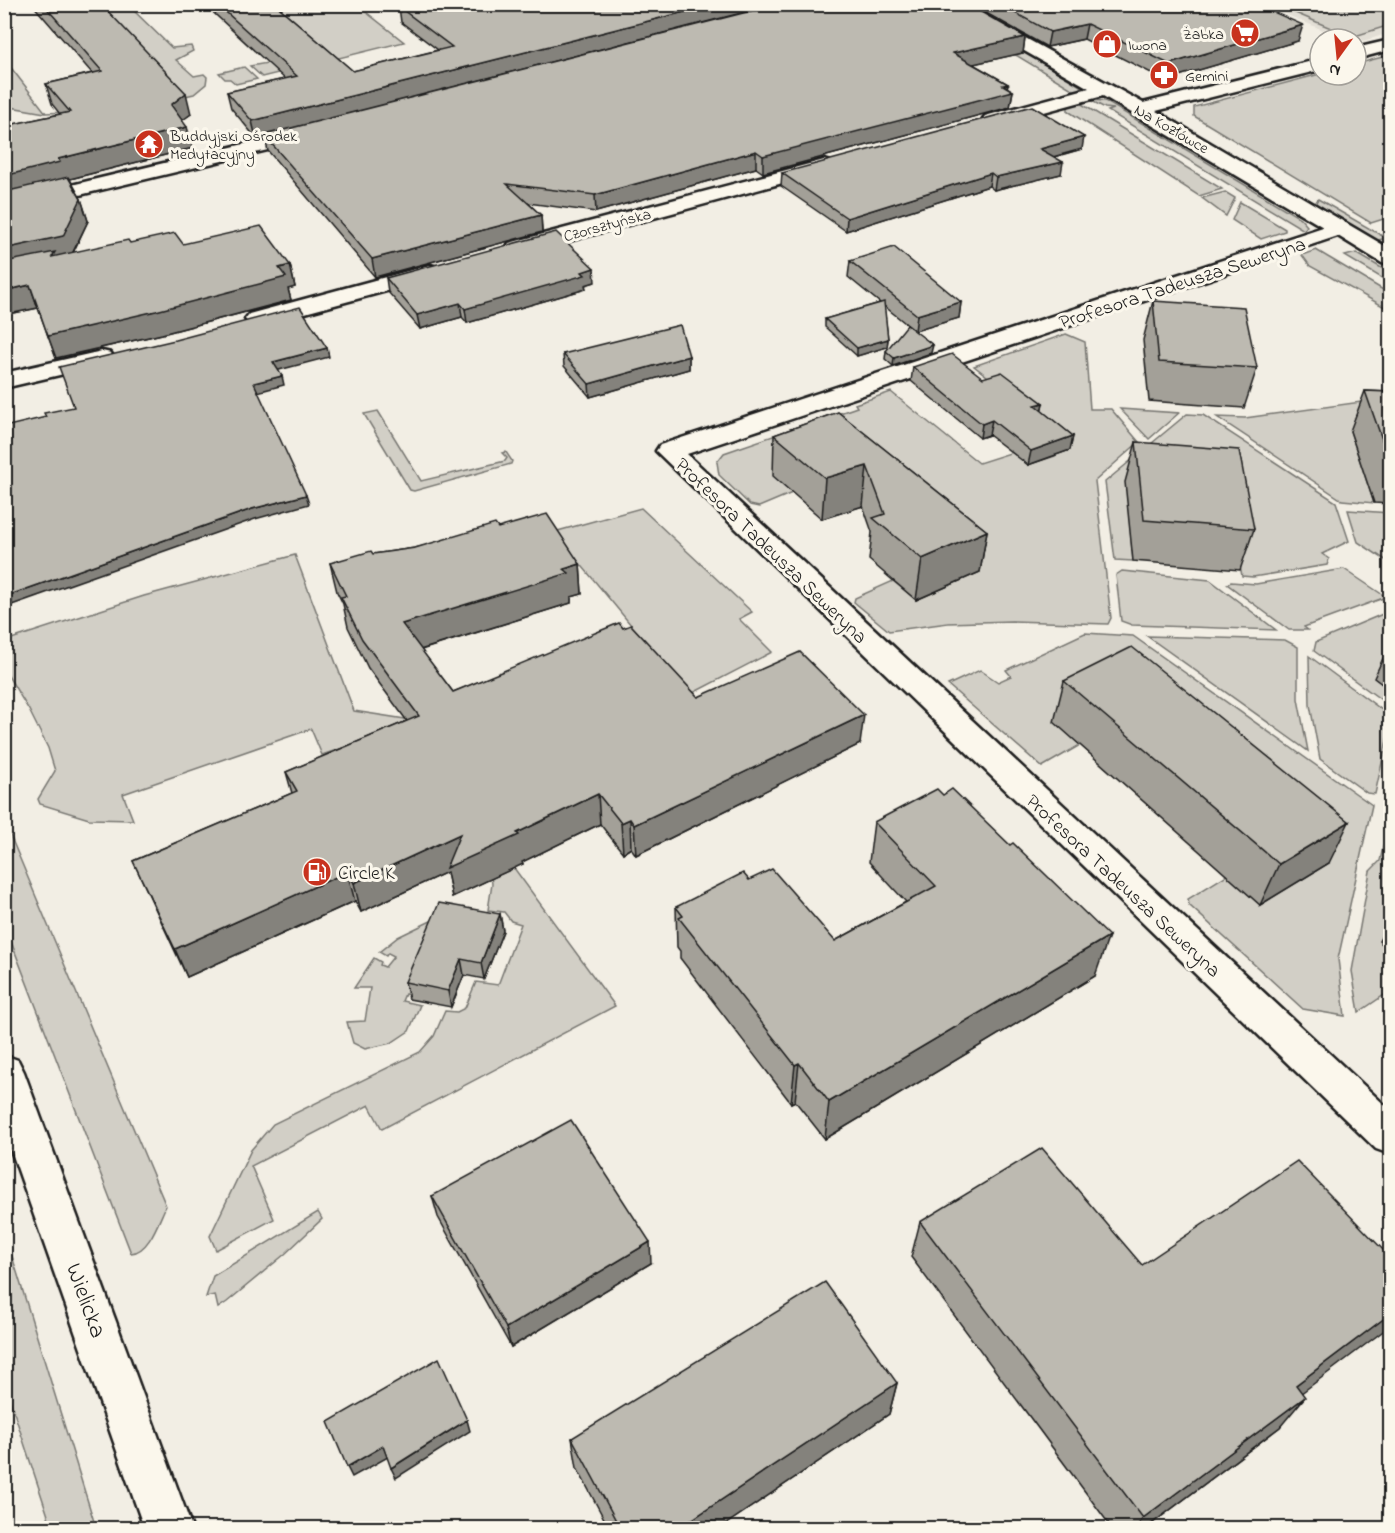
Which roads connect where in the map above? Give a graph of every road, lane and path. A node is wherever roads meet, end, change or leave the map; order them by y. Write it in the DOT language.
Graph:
graph roads {
  1 [pos="950,4"];
  2 [pos="1390,45"];
  3 [pos="1368,51"];
  4 [pos="1308,67"];
  5 [pos="1105,90"];
  6 [pos="1140,109"];
  7 [pos="977,124"];
  8 [pos="328,129"];
  9 [pos="839,161"];
  10 [pos="4,207"];
  11 [pos="1341,228"];
  12 [pos="492,255"];
  13 [pos="1390,258"];
  14 [pos="446,268"];
  15 [pos="238,324"];
  16 [pos="125,353"];
  17 [pos="4,381"];
  18 [pos="4,1072"];
  19 [pos="1390,1136"];
  20 [pos="168,1528"];
  1 -- 5 [label="street, Na Kozłówce"];
  2 -- 3 [label="street"];
  4 -- 6 [label="street"];
  5 -- 6 [label="street, Na Kozłówce"];
  5 -- 7 [label="street"];
  6 -- 11 [label="street, Na Kozłówce"];
  8 -- 10 [label="street"];
  9 -- 12 [label="street, Czorsztyńska"];
  11 -- 13 [label="street, Na Kozłówce"];
  11 -- 19 [label="street, Profesora Tadeusza Seweryna"];
  14 -- 15 [label="street"];
  16 -- 17 [label="street"];
  18 -- 20 [label="street, Wielicka"];
}
